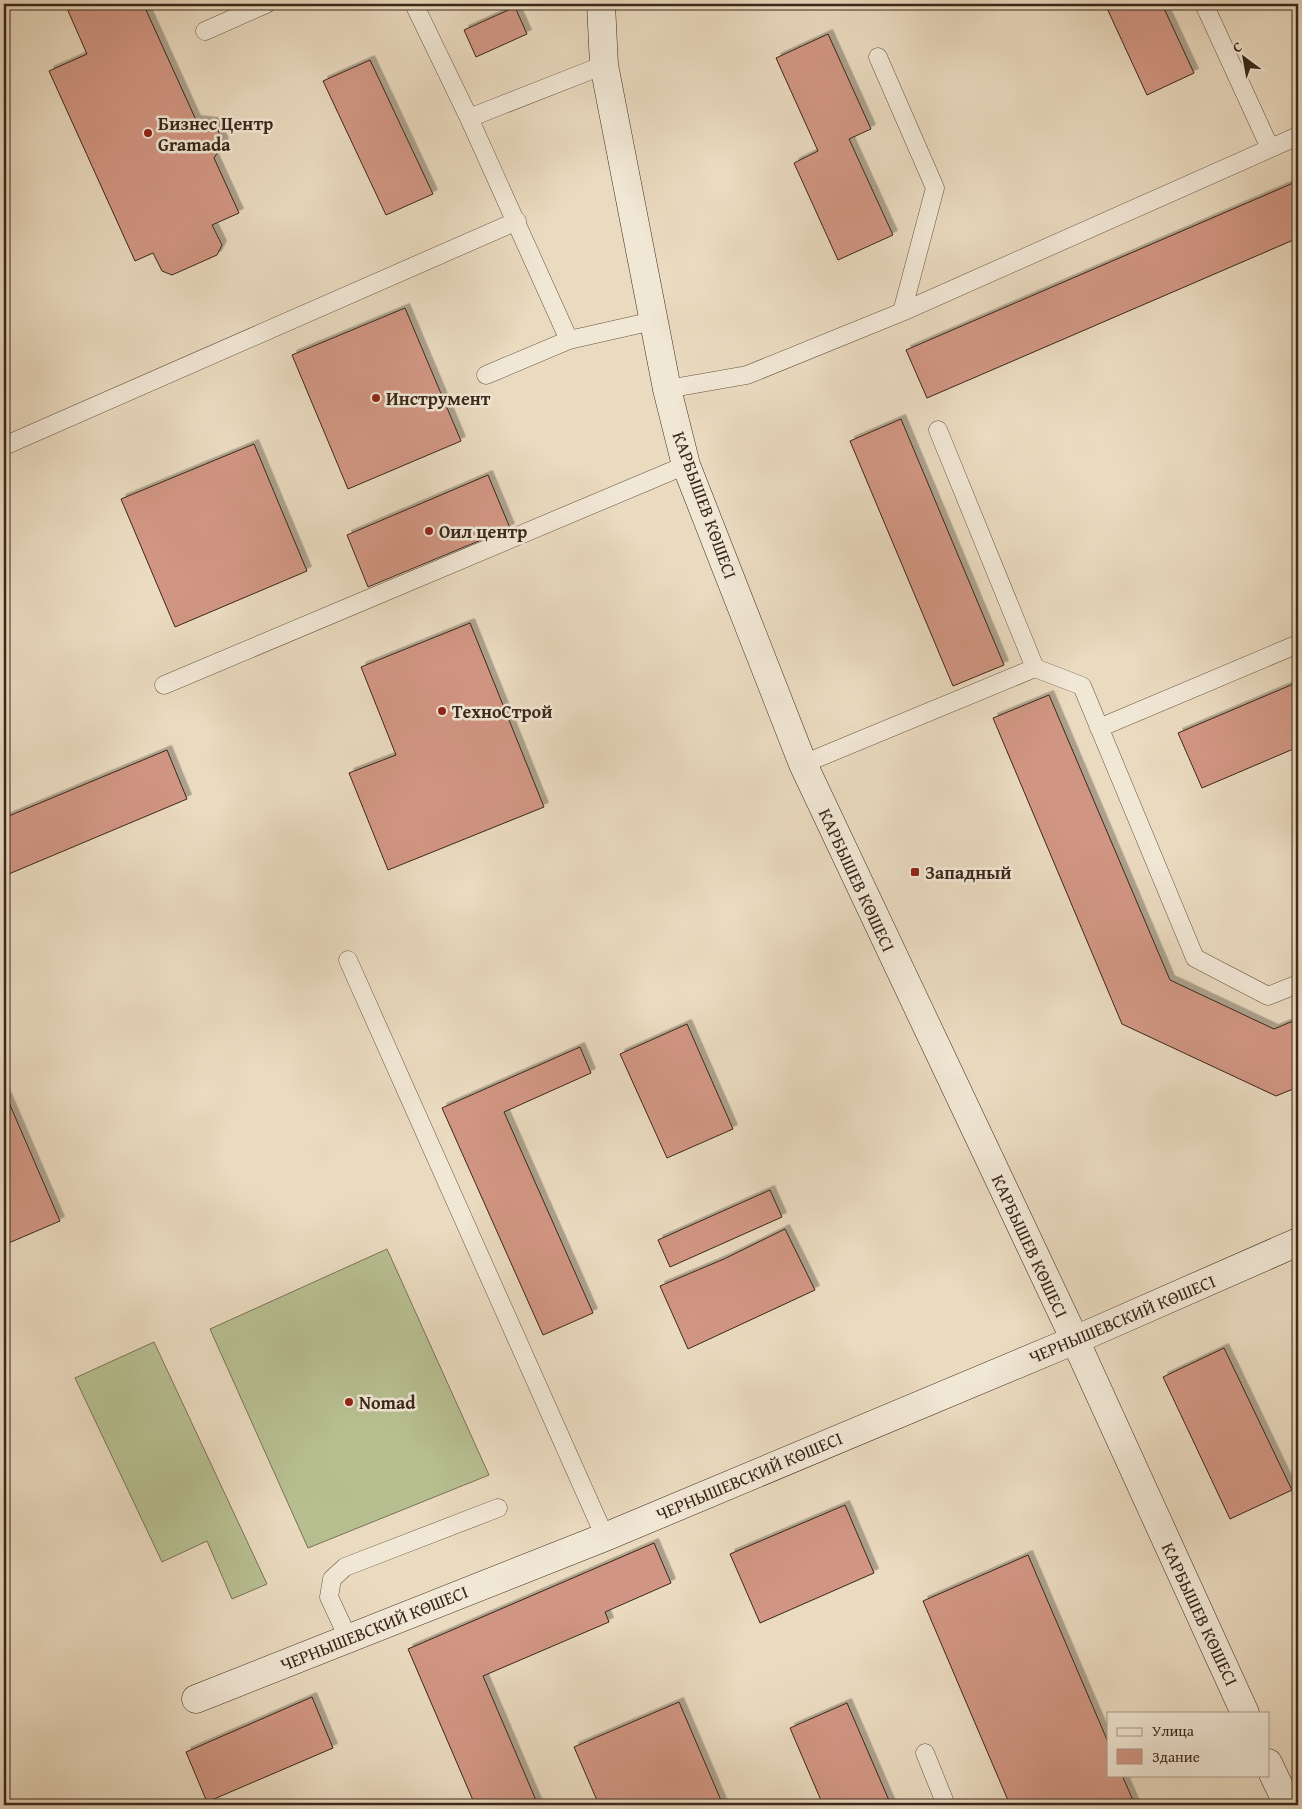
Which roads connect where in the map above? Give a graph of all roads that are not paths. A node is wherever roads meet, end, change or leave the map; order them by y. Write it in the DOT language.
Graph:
graph roads {
  1 [pos="266,4"];
  2 [pos="414,4"];
  3 [pos="601,4"];
  4 [pos="1204,4"];
  5 [pos="205,31"];
  6 [pos="878,56"];
  7 [pos="604,65"];
  8 [pos="469,118"];
  9 [pos="1298,136"];
  10 [pos="1270,148"];
  11 [pos="517,221"];
  12 [pos="902,312"];
  13 [pos="653,321"];
  14 [pos="569,340"];
  15 [pos="486,376"];
  16 [pos="666,389"];
  17 [pos="938,430"];
  18 [pos="4,446"];
  19 [pos="686,465"];
  20 [pos="1298,644"];
  21 [pos="1035,668"];
  22 [pos="164,685"];
  23 [pos="1099,728"];
  24 [pos="803,764"];
  25 [pos="348,960"];
  26 [pos="1298,984"];
  27 [pos="1298,1242"];
  28 [pos="1075,1340"];
  29 [pos="498,1508"];
  30 [pos="605,1536"];
  31 [pos="348,1638"];
  32 [pos="196,1699"];
  33 [pos="1245,1712"];
  34 [pos="925,1753"];
  35 [pos="1270,1766"];
  36 [pos="1290,1796"];
  37 [pos="946,1805"];
  1 -- 5 [label="lane"];
  2 -- 8 [label="lane"];
  3 -- 7 [label="main road, КАРБЫШЕВ КӨШЕСІ"];
  4 -- 10 [label="lane"];
  6 -- 12 [label="lane"];
  7 -- 8 [label="lane"];
  7 -- 13 [label="main road, КАРБЫШЕВ КӨШЕСІ"];
  8 -- 11 [label="lane"];
  9 -- 10 [label="lane"];
  10 -- 12 [label="lane"];
  11 -- 14 [label="lane"];
  11 -- 18 [label="lane"];
  12 -- 16 [label="lane"];
  13 -- 14 [label="lane"];
  13 -- 16 [label="main road, КАРБЫШЕВ КӨШЕСІ"];
  14 -- 15 [label="lane"];
  16 -- 19 [label="main road, КАРБЫШЕВ КӨШЕСІ"];
  17 -- 21 [label="lane"];
  19 -- 22 [label="lane"];
  19 -- 24 [label="main road, КАРБЫШЕВ КӨШЕСІ"];
  20 -- 23 [label="lane"];
  21 -- 23 [label="lane"];
  21 -- 24 [label="lane"];
  23 -- 26 [label="lane"];
  24 -- 28 [label="main road, КАРБЫШЕВ КӨШЕСІ"];
  25 -- 30 [label="lane"];
  27 -- 28 [label="main road, ЧЕРНЫШЕВСКИЙ КӨШЕСІ"];
  28 -- 30 [label="main road, ЧЕРНЫШЕВСКИЙ КӨШЕСІ"];
  28 -- 33 [label="main road, КАРБЫШЕВ КӨШЕСІ"];
  29 -- 31 [label="lane"];
  30 -- 31 [label="main road, ЧЕРНЫШЕВСКИЙ КӨШЕСІ"];
  31 -- 32 [label="main road, ЧЕРНЫШЕВСКИЙ КӨШЕСІ"];
  34 -- 37 [label="lane"];
  35 -- 36 [label="main road"];
}
